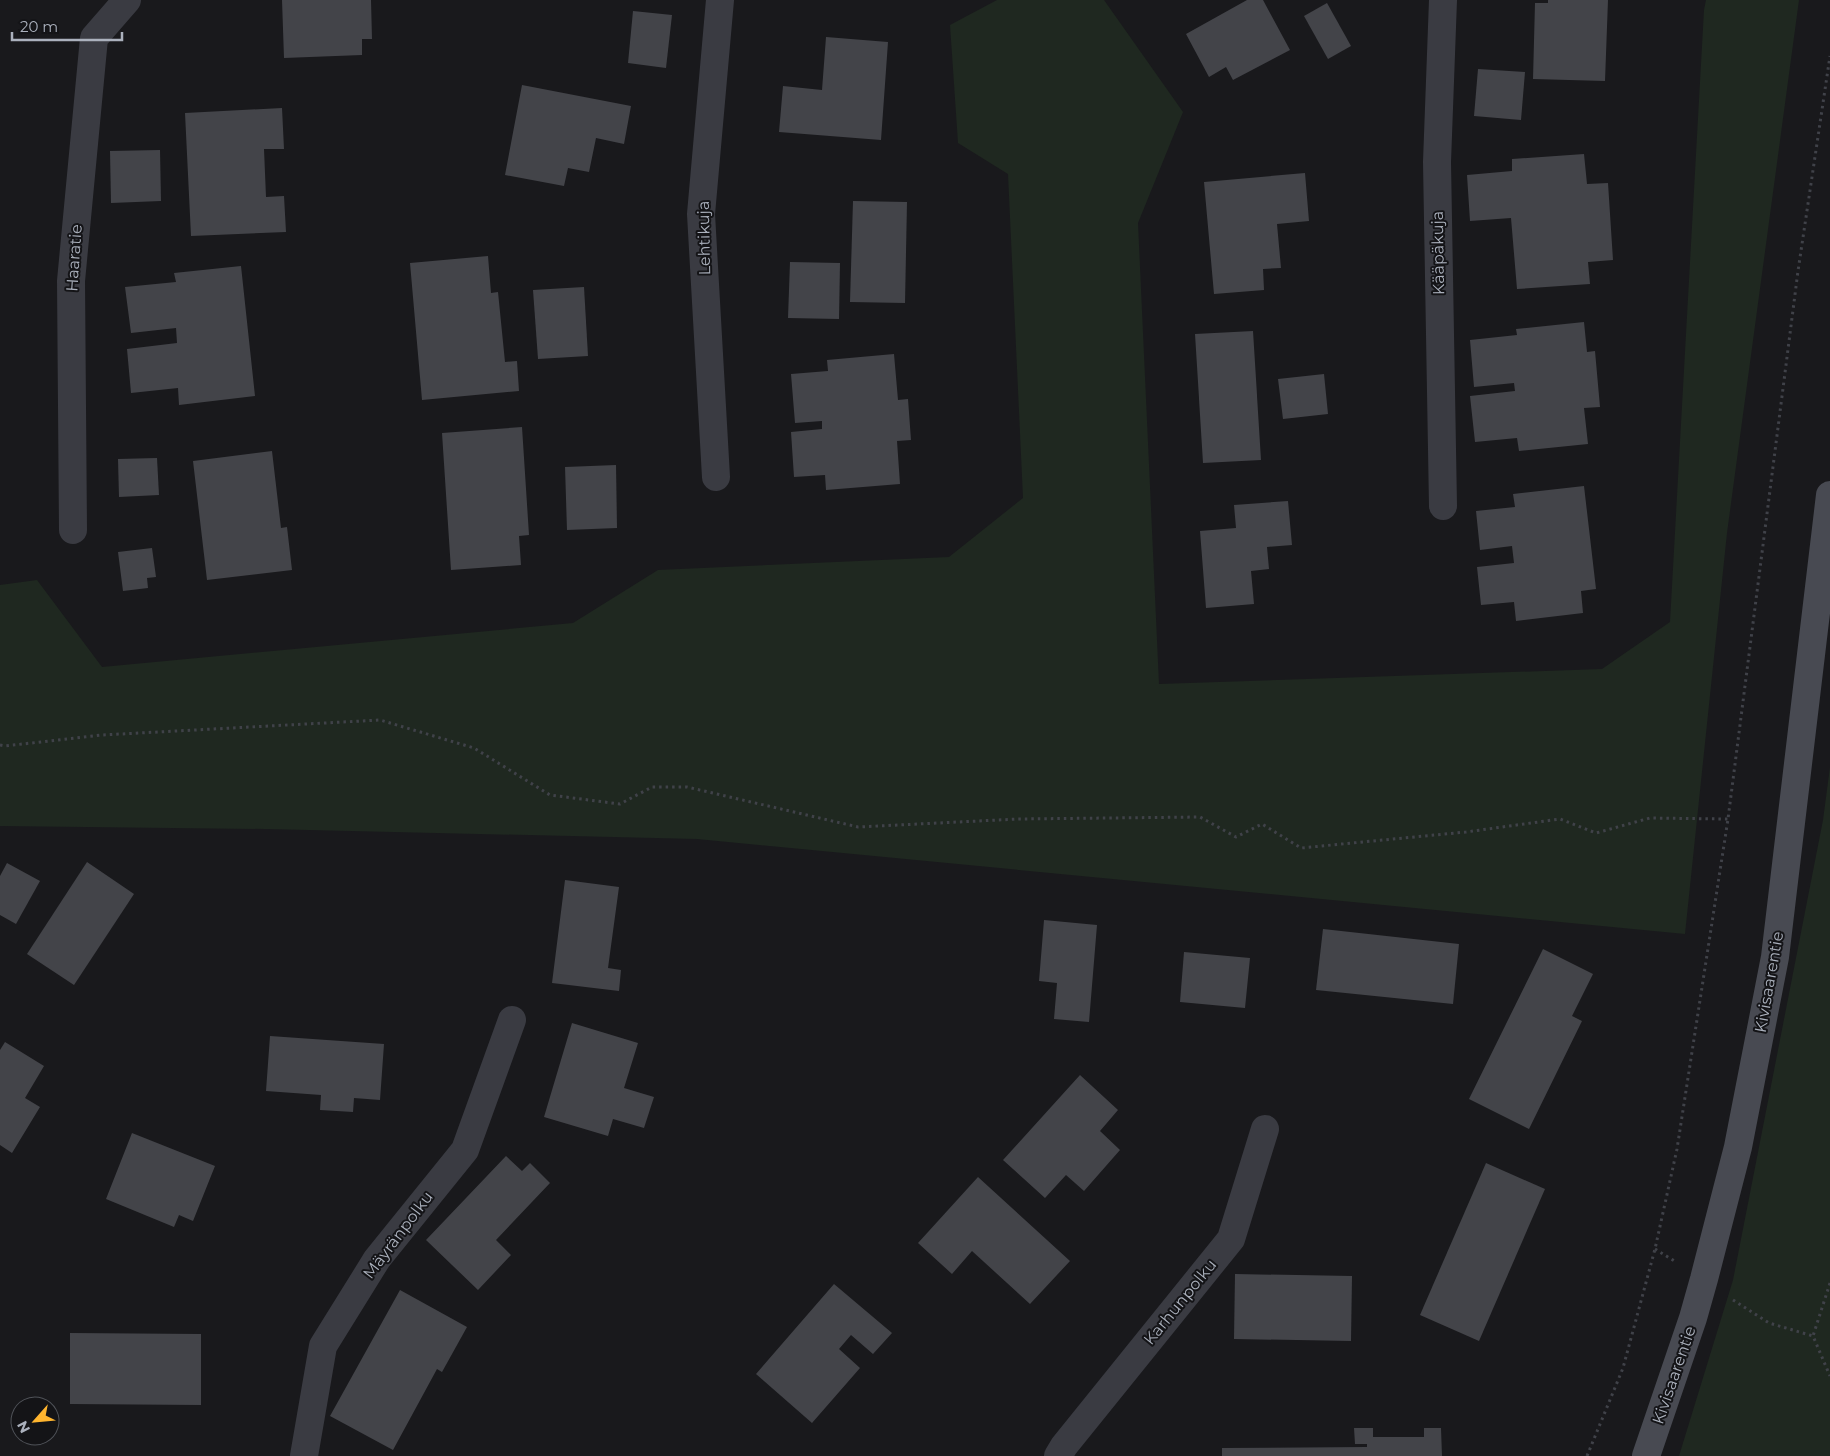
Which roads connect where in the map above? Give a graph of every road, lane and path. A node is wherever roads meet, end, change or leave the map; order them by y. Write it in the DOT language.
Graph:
graph roads {
  1 [pos="127,0"];
  2 [pos="720,0"];
  3 [pos="1443,0"];
  4 [pos="1830,56"];
  5 [pos="716,477"];
  6 [pos="1830,495"];
  7 [pos="1442,506"];
  8 [pos="73,530"];
  9 [pos="0,745"];
  10 [pos="1728,819"];
  11 [pos="512,1020"];
  12 [pos="1265,1129"];
  13 [pos="1704,1279"];
  14 [pos="1830,1283"];
  15 [pos="1814,1336"];
  16 [pos="1830,1376"];
  17 [pos="304,1456"];
  18 [pos="1058,1456"];
  19 [pos="1586,1456"];
  20 [pos="1646,1456"];
  1 -- 8 [label="street, Haaratie"];
  2 -- 5 [label="street, Lehtikuja"];
  3 -- 7 [label="street, Kääpäkuja"];
  4 -- 10 [label="path"];
  6 -- 13 [label="street, Kivisaarentie"];
  9 -- 10 [label="path"];
  10 -- 19 [label="path"];
  11 -- 17 [label="street, Mäyränpolku"];
  12 -- 18 [label="street, Karhunpolku"];
  13 -- 15 [label="path"];
  13 -- 20 [label="street, Kivisaarentie"];
  14 -- 15 [label="path"];
  15 -- 16 [label="path"];
}
